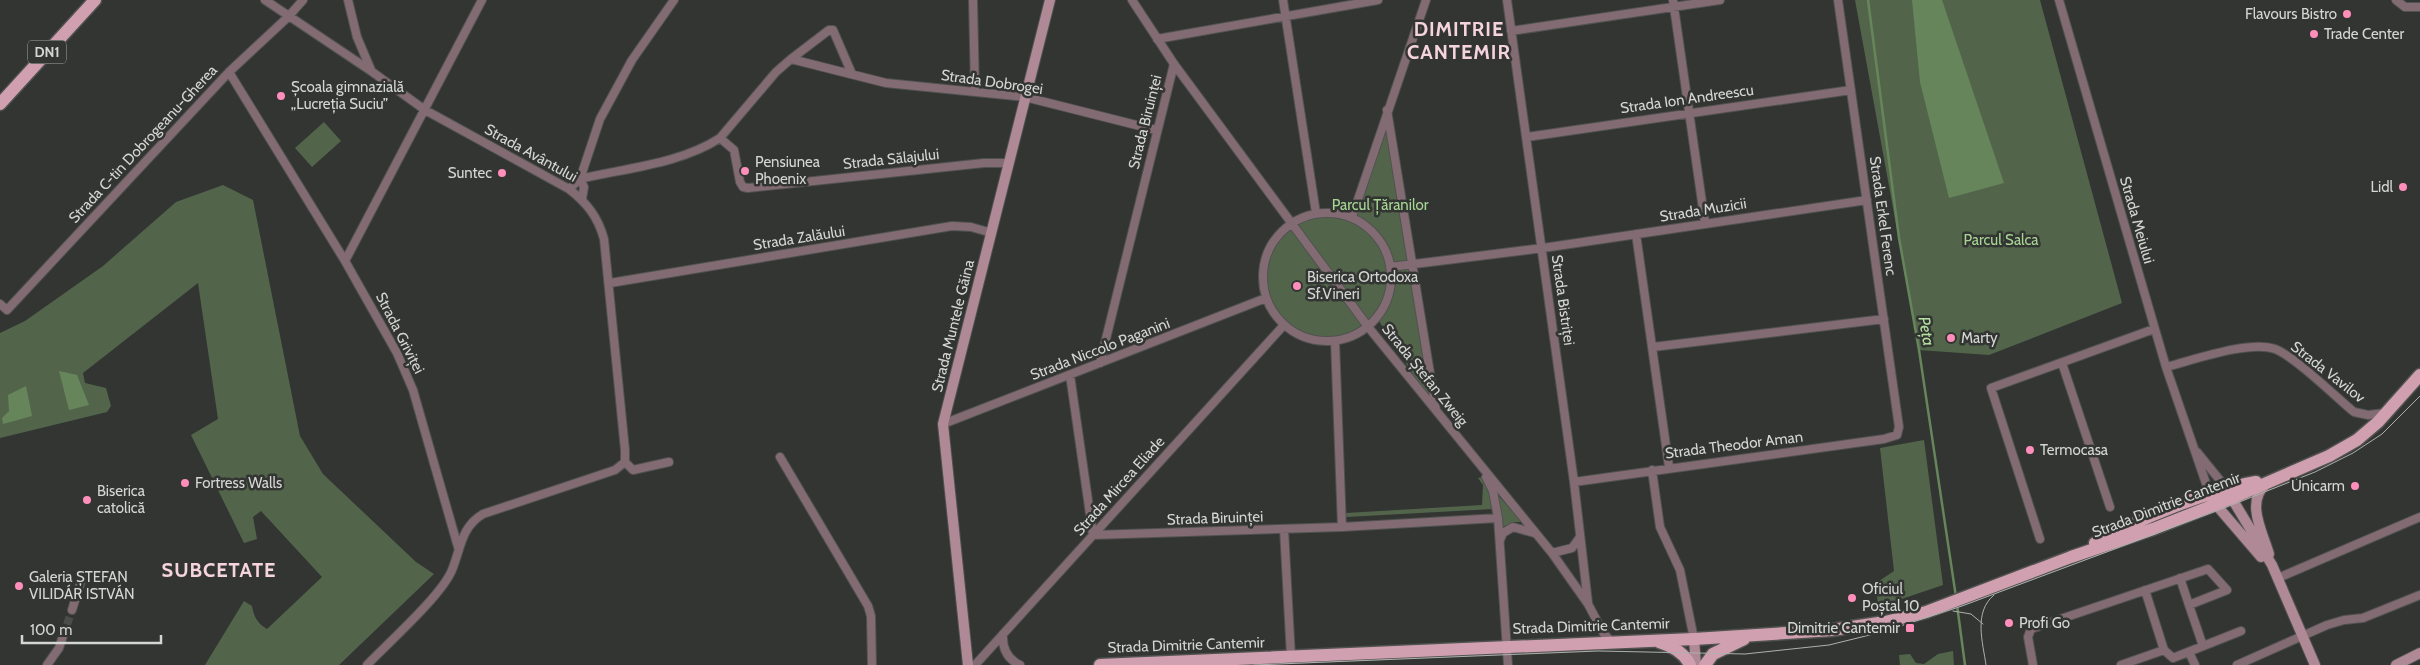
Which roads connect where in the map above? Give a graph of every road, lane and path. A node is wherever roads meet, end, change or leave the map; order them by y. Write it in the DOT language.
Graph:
graph roads {
  1 [pos="95,0"];
  2 [pos="265,0"];
  3 [pos="302,0"];
  4 [pos="348,0"];
  5 [pos="482,0"];
  6 [pos="674,0"];
  7 [pos="973,0"];
  8 [pos="1050,0"];
  9 [pos="1132,0"];
  10 [pos="1283,0"];
  11 [pos="1378,0"];
  12 [pos="1426,0"];
  13 [pos="1507,0"];
  14 [pos="1720,0"];
  15 [pos="1838,0"];
  16 [pos="2059,0"];
  17 [pos="2396,0"];
  18 [pos="1673,3"];
  19 [pos="2419,8"];
  20 [pos="1285,16"];
  21 [pos="288,17"];
  22 [pos="1512,31"];
  23 [pos="1157,39"];
  24 [pos="791,59"];
  25 [pos="1174,64"];
  26 [pos="371,71"];
  27 [pos="229,72"];
  28 [pos="852,74"];
  29 [pos="1851,90"];
  30 [pos="975,91"];
  31 [pos="1024,97"];
  32 [pos="0,104"];
  33 [pos="425,110"];
  34 [pos="1387,110"];
  35 [pos="1689,113"];
  36 [pos="1156,130"];
  37 [pos="720,138"];
  38 [pos="1527,138"];
  39 [pos="1009,163"];
  40 [pos="580,179"];
  41 [pos="569,189"];
  42 [pos="582,199"];
  43 [pos="1867,200"];
  44 [pos="1316,213"];
  45 [pos="1352,218"];
  46 [pos="1292,223"];
  47 [pos="1705,223"];
  48 [pos="992,233"];
  49 [pos="1636,234"];
  50 [pos="1542,248"];
  51 [pos="345,261"];
  52 [pos="1412,264"];
  53 [pos="1390,267"];
  54 [pos="610,283"];
  55 [pos="1266,298"];
  56 [pos="0,304"];
  57 [pos="1884,319"];
  58 [pos="1284,325"];
  59 [pos="1368,326"];
  60 [pos="2154,329"];
  61 [pos="1335,341"];
  62 [pos="1653,347"];
  63 [pos="2062,362"];
  64 [pos="1100,363"];
  65 [pos="2166,367"];
  66 [pos="1070,375"];
  67 [pos="2420,375"];
  68 [pos="1436,412"];
  69 [pos="2387,413"];
  70 [pos="943,424"];
  71 [pos="1897,435"];
  72 [pos="2193,446"];
  73 [pos="780,457"];
  74 [pos="624,462"];
  75 [pos="669,462"];
  76 [pos="1480,467"];
  77 [pos="1669,467"];
  78 [pos="1652,470"];
  79 [pos="2272,480"];
  80 [pos="1574,482"];
  81 [pos="2229,494"];
  82 [pos="2212,500"];
  83 [pos="2110,507"];
  84 [pos="2420,517"];
  85 [pos="1498,518"];
  86 [pos="1342,527"];
  87 [pos="1284,529"];
  88 [pos="1536,534"];
  89 [pos="1093,535"];
  90 [pos="1580,537"];
  91 [pos="2040,539"];
  92 [pos="1500,540"];
  93 [pos="458,547"];
  94 [pos="1552,553"];
  95 [pos="2272,565"];
  96 [pos="83,575"];
  97 [pos="2180,578"];
  98 [pos="2278,578"];
  99 [pos="2144,590"];
  100 [pos="2420,596"];
  101 [pos="1588,604"];
  102 [pos="2189,604"];
  103 [pos="72,610"];
  104 [pos="2242,631"];
  105 [pos="1003,634"];
  106 [pos="1758,635"];
  107 [pos="63,636"];
  108 [pos="2303,637"];
  109 [pos="1694,639"];
  110 [pos="1654,640"];
  111 [pos="1612,642"];
  112 [pos="1507,646"];
  113 [pos="2203,646"];
  114 [pos="2164,650"];
  115 [pos="2189,652"];
  116 [pos="2420,653"];
  117 [pos="1291,657"];
  118 [pos="2316,664"];
  119 [pos="47,665"];
  120 [pos="367,665"];
  121 [pos="872,665"];
  122 [pos="968,665"];
  123 [pos="975,665"];
  124 [pos="1020,665"];
  125 [pos="1100,665"];
  126 [pos="1508,665"];
  127 [pos="1690,665"];
  128 [pos="1696,665"];
  129 [pos="1705,665"];
  130 [pos="2033,665"];
  131 [pos="2121,665"];
  132 [pos="2194,665"];
  133 [pos="2237,665"];
  134 [pos="2396,665"];
  1 -- 32 [label="main road, DN1"];
  2 -- 21 [label="street, Strada Avântului"];
  3 -- 21 [label="street, Strada C-tin Dobrogeanu-Gherea"];
  4 -- 26 [label="street"];
  5 -- 33 [label="street"];
  6 -- 40 [label="street"];
  7 -- 30 [label="street"];
  8 -- 31 [label="street, Strada Muntele Găina"];
  9 -- 23 [label="street, Strada Ștefan Zweig"];
  10 -- 20 [label="street"];
  11 -- 20 [label="street"];
  12 -- 34 [label="street"];
  13 -- 22 [label="street, Strada Bistriței"];
  14 -- 18 [label="street"];
  15 -- 29 [label="street, Strada Erkel Ferenc"];
  16 -- 60 [label="street, Strada Meiului"];
  17 -- 19 [label="street"];
  18 -- 22 [label="street"];
  18 -- 35 [label="street"];
  20 -- 23 [label="street"];
  20 -- 44 [label="street"];
  21 -- 26 [label="street, Strada Avântului"];
  21 -- 27 [label="street, Strada C-tin Dobrogeanu-Gherea"];
  22 -- 38 [label="street, Strada Bistriței"];
  23 -- 25 [label="street, Strada Ștefan Zweig"];
  24 -- 28 [label="street, Strada Dobrogei"];
  24 -- 28 [label="street"];
  24 -- 37 [label="street"];
  25 -- 36 [label="street, Strada Biruinței"];
  25 -- 46 [label="street, Strada Ștefan Zweig"];
  26 -- 33 [label="street, Strada Avântului"];
  27 -- 51 [label="street, Strada Griviței"];
  27 -- 56 [label="street, Strada C-tin Dobrogeanu-Gherea"];
  28 -- 30 [label="street, Strada Dobrogei"];
  29 -- 35 [label="street, Strada Ion Andreescu"];
  29 -- 43 [label="street, Strada Erkel Ferenc"];
  30 -- 31 [label="street, Strada Dobrogei"];
  31 -- 36 [label="street, Strada Dobrogei"];
  31 -- 39 [label="street, Strada Muntele Găina"];
  33 -- 41 [label="street, Strada Avântului"];
  33 -- 51 [label="street"];
  34 -- 45 [label="street"];
  34 -- 52 [label="street"];
  35 -- 38 [label="street, Strada Ion Andreescu"];
  35 -- 47 [label="street"];
  36 -- 64 [label="street, Strada Biruinței"];
  37 -- 39 [label="street, Strada Sălajului"];
  37 -- 40 [label="street"];
  38 -- 50 [label="street, Strada Bistriței"];
  39 -- 48 [label="street, Strada Muntele Găina"];
  40 -- 41 [label="street"];
  40 -- 42 [label="street"];
  41 -- 42 [label="street, Strada Avântului"];
  42 -- 54 [label="street, Strada Avântului"];
  43 -- 47 [label="street, Strada Muzicii"];
  43 -- 57 [label="street, Strada Erkel Ferenc"];
  44 -- 45 [label="street"];
  44 -- 46 [label="street"];
  45 -- 53 [label="street"];
  46 -- 55 [label="street"];
  46 -- 59 [label="street, Strada Ștefan Zweig"];
  47 -- 49 [label="street, Strada Muzicii"];
  48 -- 54 [label="street, Strada Zalăului"];
  48 -- 70 [label="street, Strada Muntele Găina"];
  49 -- 50 [label="street, Strada Muzicii"];
  49 -- 62 [label="street"];
  50 -- 52 [label="street"];
  50 -- 80 [label="street, Strada Bistriței"];
  51 -- 93 [label="street, Strada Griviței"];
  52 -- 53 [label="street"];
  52 -- 68 [label="street"];
  53 -- 59 [label="street"];
  54 -- 74 [label="street, Strada Avântului"];
  55 -- 58 [label="street"];
  55 -- 64 [label="street, Strada Niccolo Paganini"];
  57 -- 62 [label="street"];
  57 -- 71 [label="street, Strada Erkel Ferenc"];
  58 -- 61 [label="street"];
  58 -- 89 [label="street, Strada Mircea Eliade"];
  59 -- 61 [label="street"];
  59 -- 68 [label="street, Strada Ștefan Zweig"];
  60 -- 63 [label="street"];
  60 -- 65 [label="street, Strada Meiului"];
  61 -- 86 [label="street"];
  62 -- 77 [label="street"];
  63 -- 83 [label="street"];
  63 -- 91 [label="street"];
  64 -- 66 [label="street, Strada Niccolo Paganini"];
  65 -- 69 [label="street, Strada Vavilov"];
  65 -- 72 [label="street, Strada Meiului"];
  66 -- 70 [label="street, Strada Niccolo Paganini"];
  66 -- 89 [label="street"];
  67 -- 69 [label="main road, Strada Dimitrie Cantemir"];
  68 -- 76 [label="street, Strada Ștefan Zweig"];
  69 -- 79 [label="main road, Strada Dimitrie Cantemir"];
  70 -- 122 [label="street, Strada Muntele Găina"];
  71 -- 77 [label="street, Strada Theodor Aman"];
  72 -- 81 [label="street, Strada Meiului"];
  72 -- 82 [label="street, Strada Meiului"];
  73 -- 121 [label="street"];
  74 -- 75 [label="street"];
  74 -- 93 [label="street"];
  76 -- 85 [label="street"];
  76 -- 88 [label="street, Strada Ștefan Zweig"];
  77 -- 78 [label="street, Strada Theodor Aman"];
  78 -- 80 [label="street, Strada Theodor Aman"];
  78 -- 109 [label="street"];
  79 -- 81 [label="main road, Strada Dimitrie Cantemir"];
  79 -- 95 [label="street"];
  80 -- 90 [label="street, Strada Bistriței"];
  81 -- 82 [label="main road, Strada Dimitrie Cantemir"];
  81 -- 95 [label="street"];
  82 -- 95 [label="street"];
  82 -- 106 [label="main road, Strada Dimitrie Cantemir"];
  84 -- 98 [label="street"];
  85 -- 86 [label="street, Strada Biruinței"];
  85 -- 92 [label="street"];
  86 -- 87 [label="street, Strada Biruinței"];
  87 -- 89 [label="street, Strada Biruinței"];
  87 -- 117 [label="street"];
  88 -- 92 [label="street"];
  88 -- 94 [label="street, Strada Ștefan Zweig"];
  89 -- 105 [label="street, Strada Mircea Eliade"];
  90 -- 94 [label="street"];
  90 -- 101 [label="street, Strada Bistriței"];
  92 -- 112 [label="street"];
  93 -- 120 [label="street"];
  94 -- 101 [label="street, Strada Ștefan Zweig"];
  95 -- 98 [label="street"];
  96 -- 103 [label="street"];
  97 -- 99 [label="street"];
  97 -- 102 [label="street"];
  97 -- 102 [label="street"];
  98 -- 108 [label="street"];
  99 -- 114 [label="street"];
  99 -- 130 [label="street"];
  100 -- 108 [label="street"];
  101 -- 111 [label="street, Strada Ștefan Zweig"];
  102 -- 113 [label="street"];
  104 -- 113 [label="street"];
  105 -- 123 [label="street, Strada Mircea Eliade"];
  105 -- 124 [label="street"];
  106 -- 109 [label="main road, Strada Dimitrie Cantemir"];
  106 -- 129 [label="main road"];
  107 -- 119 [label="street"];
  108 -- 118 [label="street"];
  108 -- 133 [label="street"];
  109 -- 110 [label="main road, Strada Dimitrie Cantemir"];
  109 -- 128 [label="street"];
  110 -- 111 [label="main road, Strada Dimitrie Cantemir"];
  110 -- 127 [label="main road"];
  111 -- 112 [label="main road, Strada Dimitrie Cantemir"];
  112 -- 117 [label="main road, Strada Dimitrie Cantemir"];
  112 -- 126 [label="street"];
  113 -- 115 [label="street"];
  114 -- 115 [label="street"];
  114 -- 131 [label="street"];
  115 -- 132 [label="street"];
  116 -- 134 [label="street"];
  117 -- 125 [label="main road, Strada Dimitrie Cantemir"];
}
